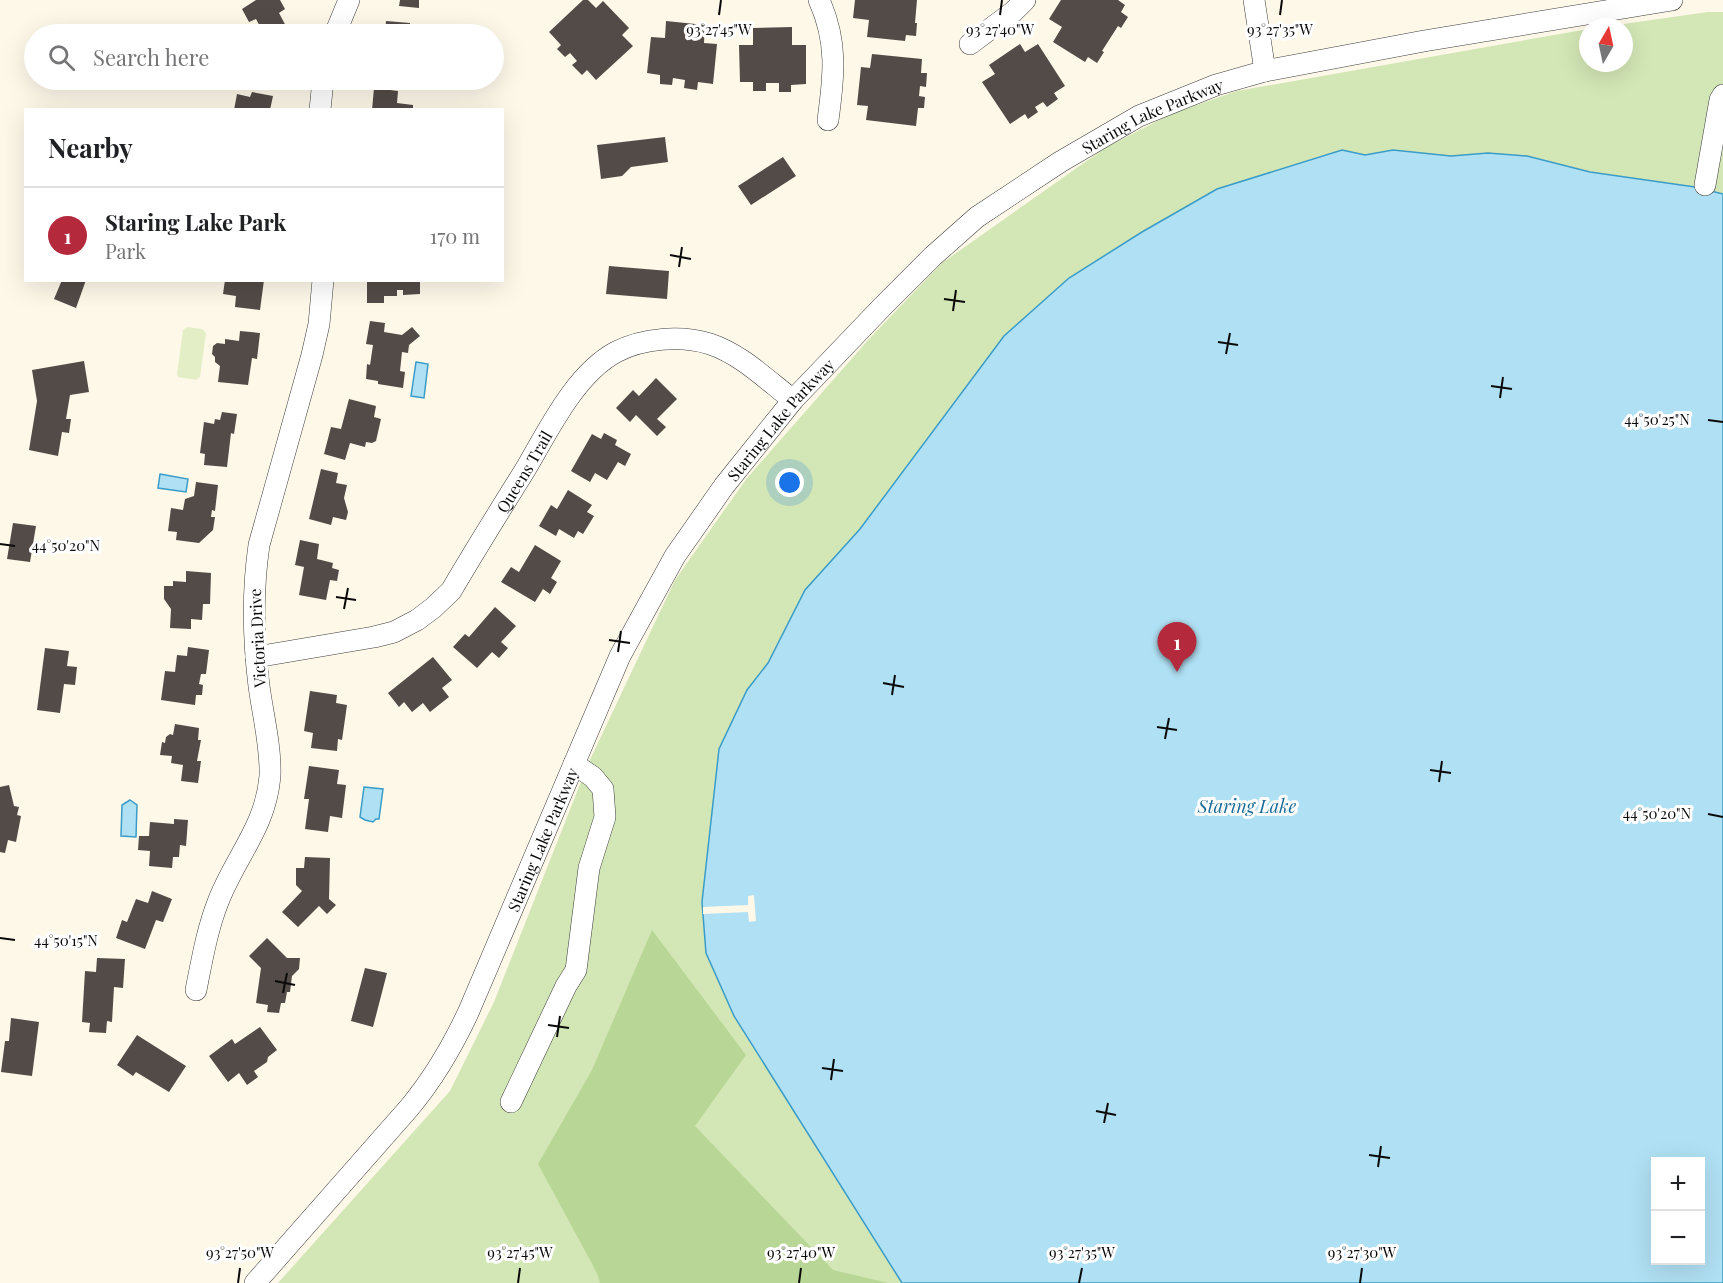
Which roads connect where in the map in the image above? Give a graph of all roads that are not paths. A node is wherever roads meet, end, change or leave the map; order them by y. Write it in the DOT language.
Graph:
graph roads {
  1 [pos="349,0"];
  2 [pos="819,0"];
  3 [pos="1025,0"];
  4 [pos="1254,0"];
  5 [pos="1672,0"];
  6 [pos="339,24"];
  7 [pos="970,44"];
  8 [pos="1265,71"];
  9 [pos="322,90"];
  10 [pos="1723,95"];
  11 [pos="320,108"];
  12 [pos="828,120"];
  13 [pos="1717,155"];
  14 [pos="1705,185"];
  15 [pos="322,282"];
  16 [pos="793,400"];
  17 [pos="256,657"];
  18 [pos="574,764"];
  19 [pos="196,990"];
  20 [pos="511,1102"];
  21 [pos="255,1283"];
  1 -- 6 [label="street"];
  2 -- 12 [label="street"];
  3 -- 7 [label="street"];
  4 -- 8 [label="street"];
  5 -- 8 [label="street, Staring Lake Parkway"];
  8 -- 16 [label="street, Staring Lake Parkway"];
  9 -- 11 [label="street"];
  10 -- 13 [label="street"];
  13 -- 14 [label="street"];
  15 -- 17 [label="street, Victoria Drive"];
  16 -- 17 [label="street, Queens Trail"];
  16 -- 18 [label="street, Staring Lake Parkway"];
  17 -- 19 [label="street, Victoria Drive"];
  18 -- 20 [label="street"];
  18 -- 21 [label="street, Staring Lake Parkway"];
}
